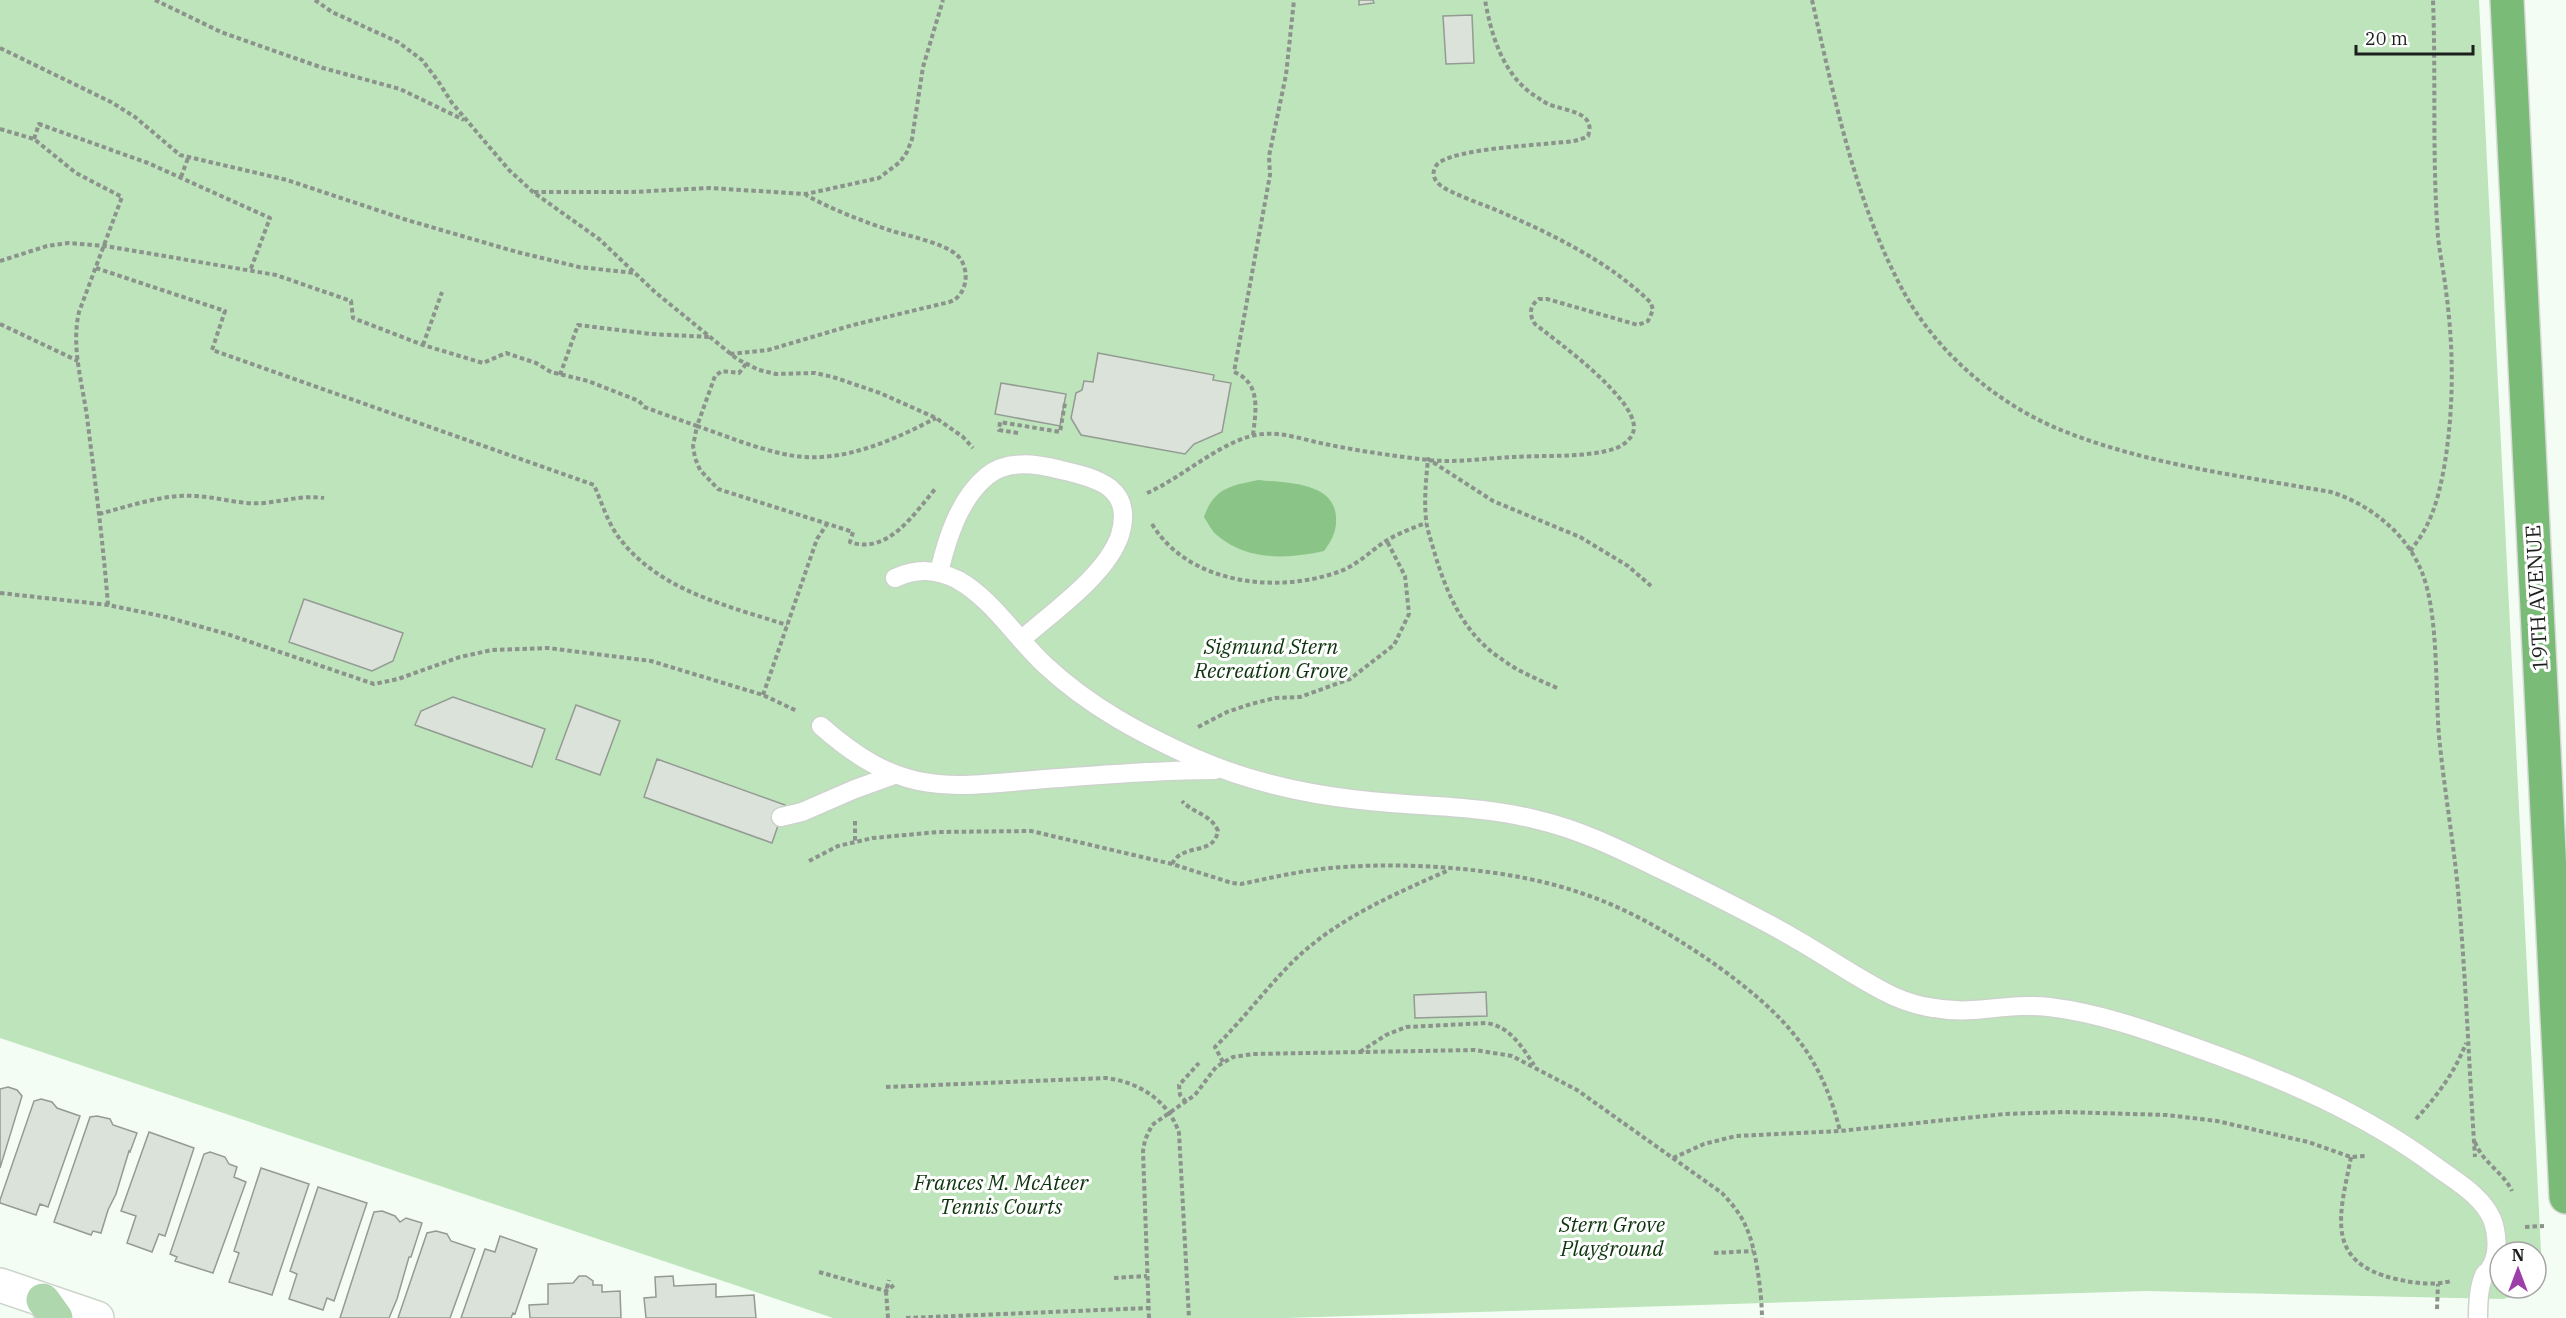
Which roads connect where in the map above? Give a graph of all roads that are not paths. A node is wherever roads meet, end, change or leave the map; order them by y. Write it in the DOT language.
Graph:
graph roads {
  1 [pos="2507,0"];
  2 [pos="939,572"];
  3 [pos="895,578"];
  4 [pos="1021,640"];
  5 [pos="821,726"];
  6 [pos="1222,770"];
  7 [pos="894,775"];
  8 [pos="781,817"];
  9 [pos="2566,1197"];
  10 [pos="0,1285"];
  11 [pos="50,1309"];
  12 [pos="97,1318"];
  13 [pos="2478,1318"];
  1 -- 9 [label="highway, 19TH AVENUE"];
  2 -- 3 [label="lane"];
  2 -- 4 [label="lane"];
  2 -- 4 [label="lane"];
  4 -- 6 [label="lane"];
  5 -- 7 [label="lane"];
  6 -- 7 [label="lane"];
  6 -- 13 [label="lane"];
  7 -- 8 [label="lane"];
  10 -- 11 [label="street"];
  11 -- 12 [label="street"];
}
